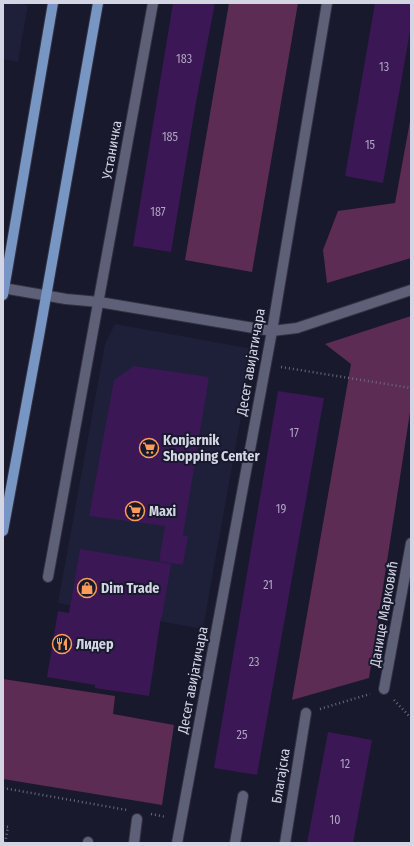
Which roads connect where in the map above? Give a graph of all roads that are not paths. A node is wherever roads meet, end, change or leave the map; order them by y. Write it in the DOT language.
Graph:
graph roads {
  1 [pos="53,3"];
  2 [pos="98,3"];
  3 [pos="153,3"];
  4 [pos="327,3"];
  5 [pos="3,290"];
  6 [pos="411,290"];
  7 [pos="46,296"];
  8 [pos="99,302"];
  9 [pos="272,331"];
  10 [pos="3,531"];
  11 [pos="411,543"];
  12 [pos="48,577"];
  13 [pos="384,689"];
  14 [pos="306,714"];
  15 [pos="243,796"];
  16 [pos="138,814"];
  17 [pos="134,843"];
  18 [pos="177,843"];
  19 [pos="235,843"];
  20 [pos="285,843"];
  1 -- 5 [label="main road"];
  2 -- 7 [label="main road"];
  3 -- 8 [label="lane, Устаничка"];
  4 -- 9 [label="lane, Десет авијатичара"];
  5 -- 7 [label="lane"];
  6 -- 9 [label="lane"];
  7 -- 8 [label="lane"];
  7 -- 10 [label="main road"];
  8 -- 9 [label="lane"];
  8 -- 12 [label="lane, Устаничка"];
  9 -- 18 [label="lane, Десет авијатичара"];
  11 -- 13 [label="lane, Данице Марковић"];
  14 -- 20 [label="lane, Благајска"];
  15 -- 19 [label="lane"];
  16 -- 17 [label="lane"];
}
